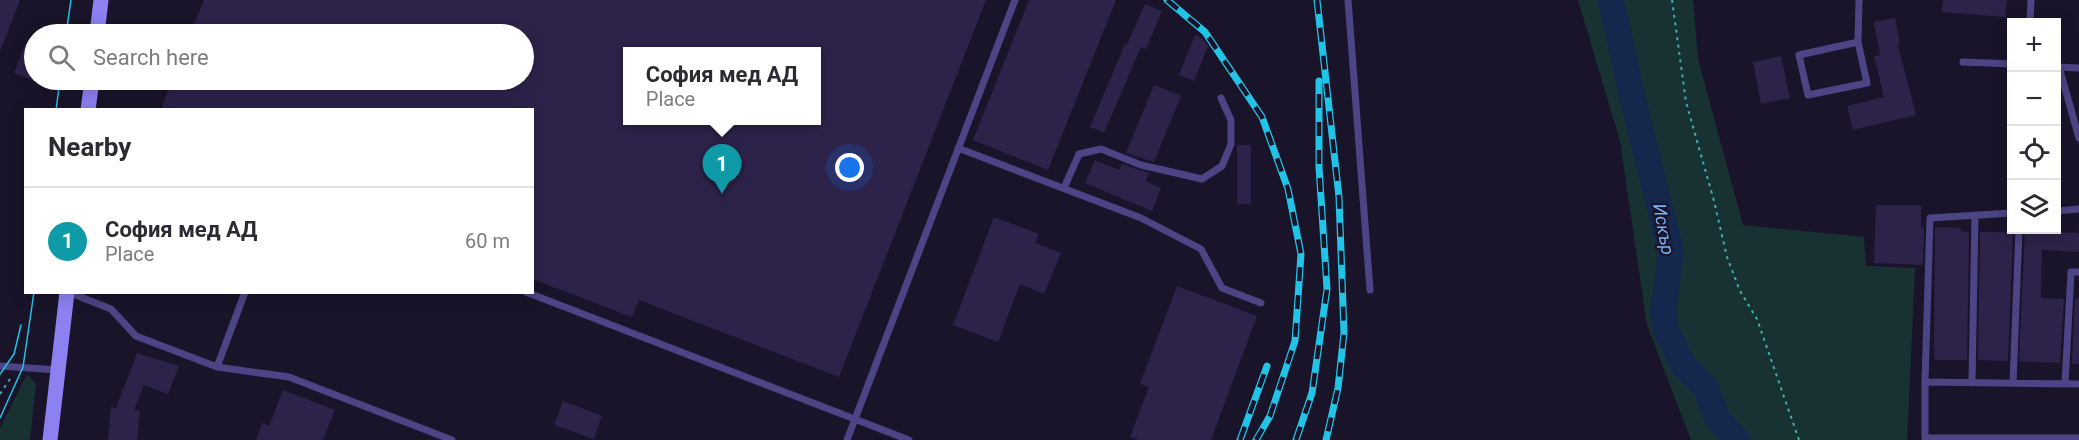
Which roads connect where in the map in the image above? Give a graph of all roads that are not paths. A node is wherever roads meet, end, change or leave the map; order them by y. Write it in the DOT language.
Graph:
graph roads {
  1 [pos="101,0"];
  2 [pos="1015,0"];
  3 [pos="1348,0"];
  4 [pos="1858,0"];
  5 [pos="2031,0"];
  6 [pos="2030,18"];
  7 [pos="98,24"];
  8 [pos="1858,42"];
  9 [pos="1963,62"];
  10 [pos="2007,64"];
  11 [pos="2061,67"];
  12 [pos="2079,69"];
  13 [pos="2059,72"];
  14 [pos="91,90"];
  15 [pos="1221,98"];
  16 [pos="88,108"];
  17 [pos="2079,138"];
  18 [pos="958,148"];
  19 [pos="1064,188"];
  20 [pos="2079,209"];
  21 [pos="2061,210"];
  22 [pos="2007,213"];
  23 [pos="1975,215"];
  24 [pos="2019,234"];
  25 [pos="2079,272"];
  26 [pos="1370,290"];
  27 [pos="67,294"];
  28 [pos="72,294"];
  29 [pos="244,294"];
  30 [pos="531,294"];
  31 [pos="1261,303"];
  32 [pos="0,366"];
  33 [pos="217,367"];
  34 [pos="58,370"];
  35 [pos="1925,382"];
  36 [pos="1972,383"];
  37 [pos="2013,383"];
  38 [pos="2065,384"];
  39 [pos="2079,384"];
  40 [pos="855,419"];
  41 [pos="2079,438"];
  42 [pos="50,440"];
  43 [pos="452,440"];
  44 [pos="847,440"];
  45 [pos="909,440"];
  1 -- 7 [label="main road"];
  2 -- 18 [label="lane"];
  3 -- 26 [label="lane"];
  4 -- 8 [label="lane"];
  5 -- 6 [label="lane"];
  8 -- 8 [label="lane"];
  9 -- 10 [label="lane"];
  11 -- 12 [label="lane"];
  13 -- 17 [label="lane"];
  14 -- 16 [label="main road"];
  15 -- 19 [label="lane"];
  18 -- 19 [label="lane"];
  18 -- 40 [label="lane"];
  19 -- 31 [label="lane"];
  20 -- 21 [label="lane"];
  22 -- 23 [label="lane"];
  23 -- 35 [label="lane"];
  23 -- 36 [label="lane"];
  24 -- 37 [label="lane"];
  25 -- 38 [label="lane"];
  27 -- 34 [label="main road"];
  28 -- 33 [label="lane"];
  29 -- 33 [label="lane"];
  30 -- 40 [label="lane"];
  32 -- 34 [label="lane"];
  33 -- 43 [label="lane"];
  34 -- 42 [label="main road"];
  35 -- 36 [label="lane"];
  35 -- 41 [label="lane"];
  36 -- 37 [label="lane"];
  37 -- 38 [label="lane"];
  38 -- 39 [label="lane"];
  40 -- 44 [label="lane"];
  40 -- 45 [label="lane"];
}
